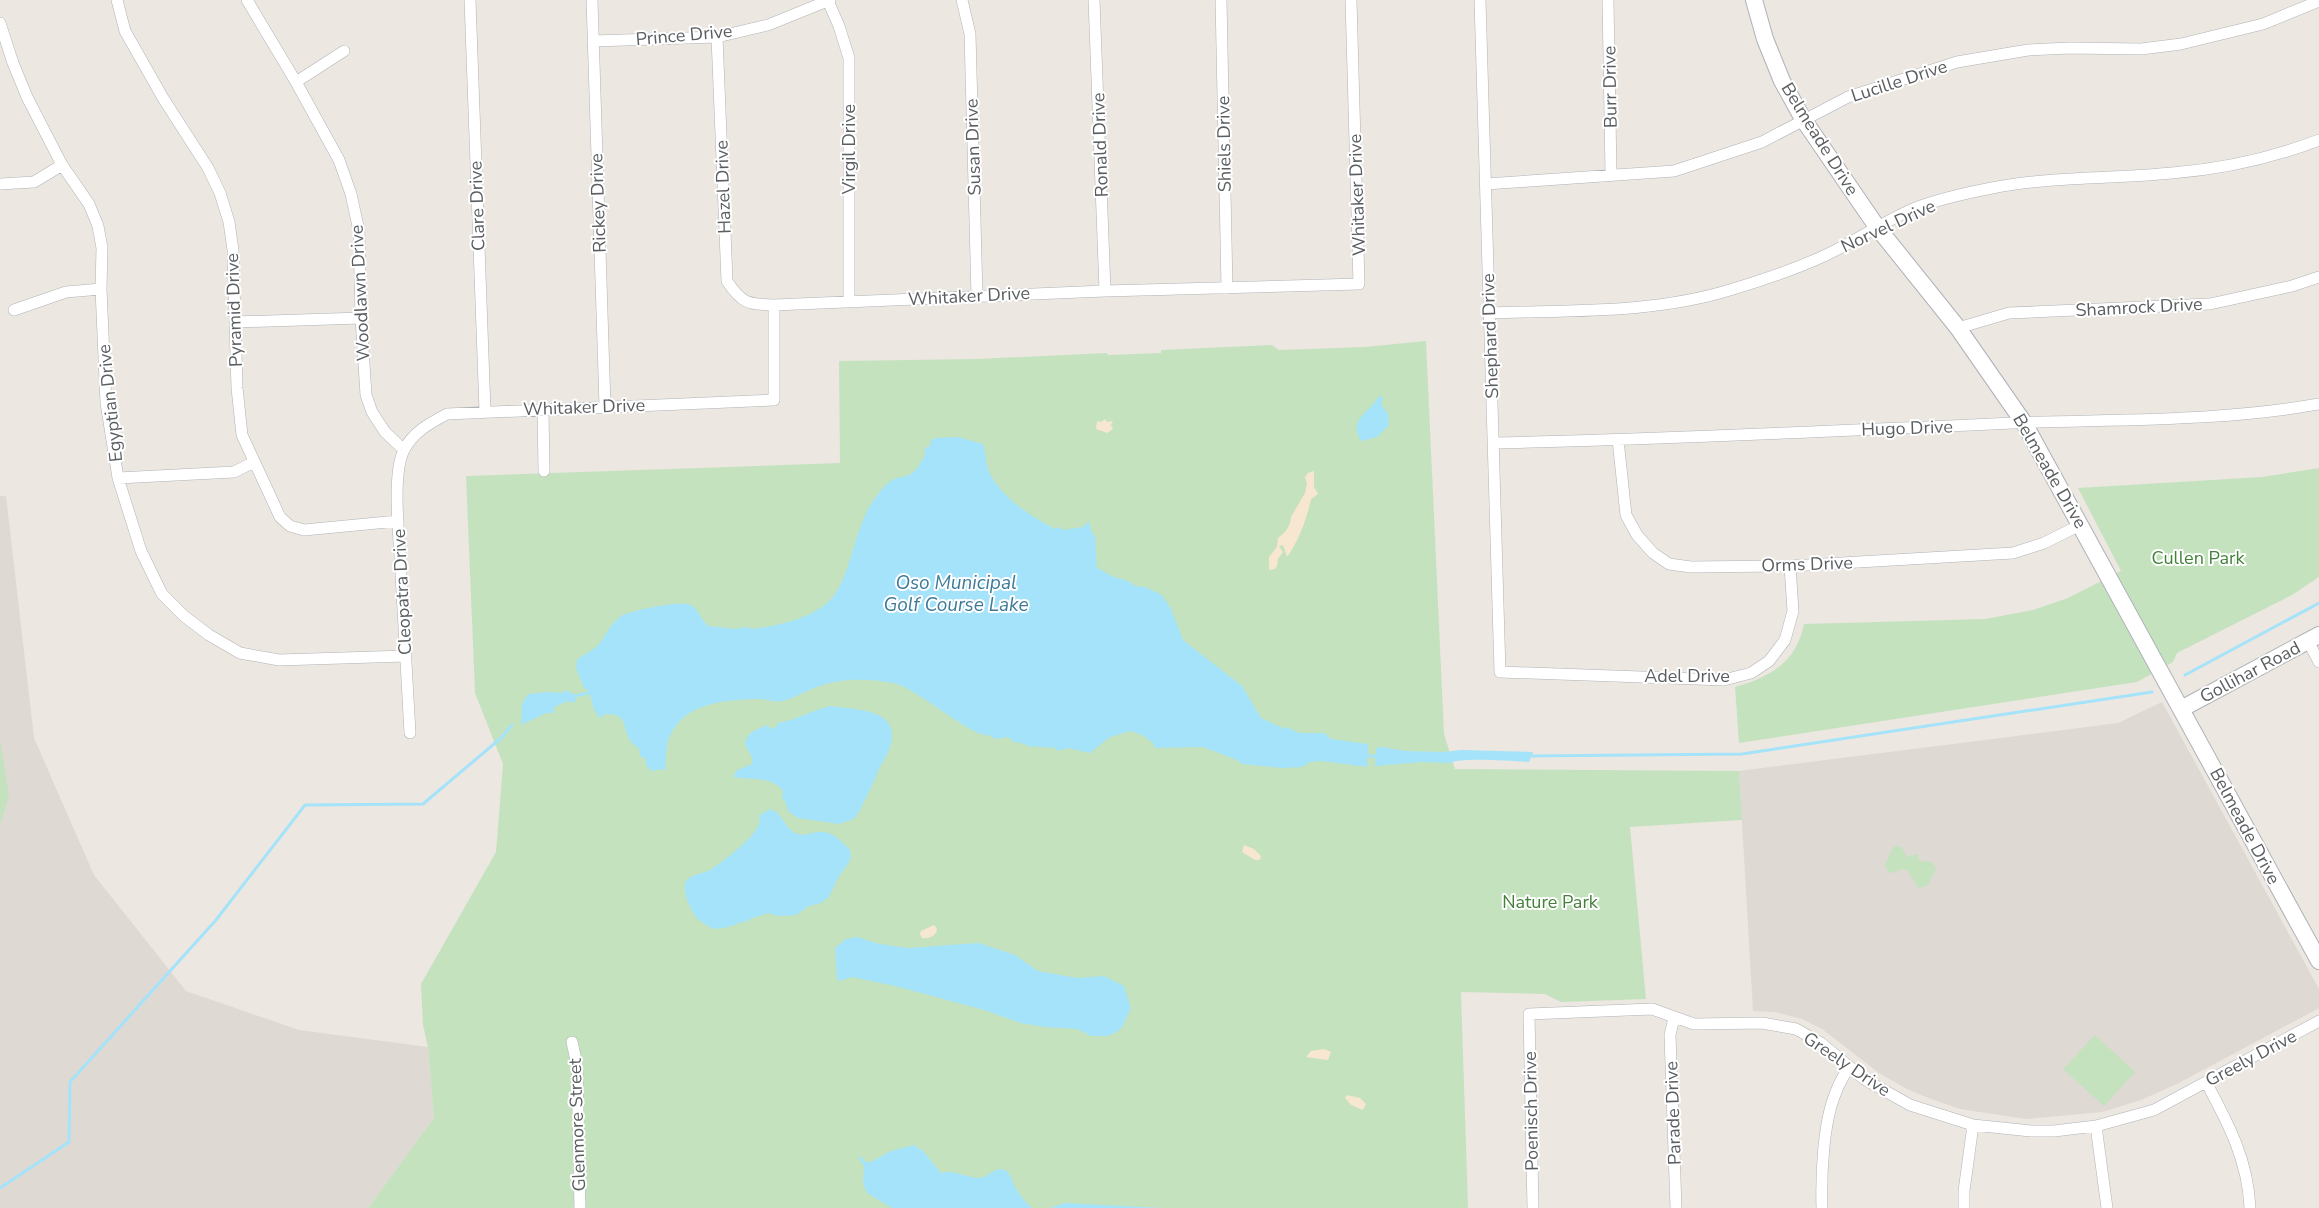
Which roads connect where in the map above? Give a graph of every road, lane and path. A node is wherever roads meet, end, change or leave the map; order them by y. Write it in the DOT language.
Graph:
graph roads {
  1 [pos="117,0"];
  2 [pos="247,0"];
  3 [pos="470,0"];
  4 [pos="592,0"];
  5 [pos="829,0"];
  6 [pos="962,0"];
  7 [pos="1094,0"];
  8 [pos="1221,0"];
  9 [pos="1351,0"];
  10 [pos="1480,0"];
  11 [pos="1608,0"];
  12 [pos="1754,0"];
  13 [pos="2319,1"];
  14 [pos="0,22"];
  15 [pos="717,36"];
  16 [pos="593,42"];
  17 [pos="344,51"];
  18 [pos="296,82"];
  19 [pos="1803,119"];
  20 [pos="2319,140"];
  21 [pos="62,164"];
  22 [pos="1611,174"];
  23 [pos="0,184"];
  24 [pos="1486,184"];
  25 [pos="1877,227"];
  26 [pos="2319,277"];
  27 [pos="1227,288"];
  28 [pos="101,289"];
  29 [pos="1105,290"];
  30 [pos="977,296"];
  31 [pos="849,302"];
  32 [pos="774,305"];
  33 [pos="14,310"];
  34 [pos="1489,313"];
  35 [pos="361,318"];
  36 [pos="236,322"];
  37 [pos="1958,328"];
  38 [pos="2319,404"];
  39 [pos="605,406"];
  40 [pos="543,410"];
  41 [pos="485,411"];
  42 [pos="2024,423"];
  43 [pos="1618,440"];
  44 [pos="1494,443"];
  45 [pos="404,450"];
  46 [pos="254,462"];
  47 [pos="544,471"];
  48 [pos="118,478"];
  49 [pos="398,521"];
  50 [pos="2080,525"];
  51 [pos="1790,566"];
  52 [pos="2313,638"];
  53 [pos="406,656"];
  54 [pos="2319,662"];
  55 [pos="1500,672"];
  56 [pos="2182,709"];
  57 [pos="410,733"];
  58 [pos="2319,962"];
  59 [pos="1528,1014"];
  60 [pos="1674,1018"];
  61 [pos="2319,1022"];
  62 [pos="572,1042"];
  63 [pos="1849,1067"];
  64 [pos="2206,1082"];
  65 [pos="1973,1125"];
  66 [pos="2096,1126"];
  67 [pos="580,1208"];
  68 [pos="1533,1208"];
  69 [pos="1676,1208"];
  70 [pos="1822,1208"];
  71 [pos="1964,1208"];
  72 [pos="2107,1208"];
  73 [pos="2250,1208"];
  1 -- 36 [label="street, Pyramid Drive"];
  2 -- 18 [label="street, Woodlawn Drive"];
  3 -- 41 [label="street, Clare Drive"];
  4 -- 16 [label="street, Rickey Drive"];
  5 -- 15 [label="street, Prince Drive"];
  5 -- 31 [label="street, Virgil Drive"];
  6 -- 30 [label="street, Susan Drive"];
  7 -- 29 [label="street, Ronald Drive"];
  8 -- 27 [label="street, Shiels Drive"];
  9 -- 27 [label="street, Whitaker Drive"];
  10 -- 24 [label="street, Shephard Drive"];
  11 -- 22 [label="street, Burr Drive"];
  12 -- 19 [label="street, Belmeade Drive"];
  13 -- 19 [label="street, Lucille Drive"];
  14 -- 21 [label="street, Egyptian Drive"];
  15 -- 16 [label="street, Prince Drive"];
  15 -- 32 [label="street, Hazel Drive"];
  16 -- 39 [label="street, Rickey Drive"];
  17 -- 18 [label="street"];
  18 -- 35 [label="street, Woodlawn Drive"];
  19 -- 22 [label="street, Lucille Drive"];
  19 -- 25 [label="street, Belmeade Drive"];
  20 -- 25 [label="street, Norvel Drive"];
  21 -- 23 [label="street"];
  21 -- 28 [label="street, Egyptian Drive"];
  22 -- 24 [label="street, Lucille Drive"];
  24 -- 34 [label="street, Shephard Drive"];
  25 -- 34 [label="street, Norvel Drive"];
  25 -- 37 [label="street, Belmeade Drive"];
  26 -- 37 [label="street, Shamrock Drive"];
  27 -- 29 [label="street, Whitaker Drive"];
  28 -- 33 [label="street"];
  28 -- 48 [label="street, Egyptian Drive"];
  29 -- 30 [label="street, Whitaker Drive"];
  30 -- 31 [label="street, Whitaker Drive"];
  31 -- 32 [label="street, Whitaker Drive"];
  32 -- 39 [label="street, Whitaker Drive"];
  34 -- 44 [label="street, Shephard Drive"];
  35 -- 36 [label="street"];
  35 -- 45 [label="street, Woodlawn Drive"];
  36 -- 46 [label="street, Pyramid Drive"];
  37 -- 42 [label="street, Belmeade Drive"];
  38 -- 42 [label="street, Hugo Drive"];
  39 -- 40 [label="street, Whitaker Drive"];
  40 -- 41 [label="street, Whitaker Drive"];
  40 -- 47 [label="street"];
  41 -- 45 [label="street, Whitaker Drive"];
  42 -- 43 [label="street, Hugo Drive"];
  42 -- 50 [label="street, Belmeade Drive"];
  43 -- 44 [label="street, Hugo Drive"];
  43 -- 51 [label="street, Orms Drive"];
  44 -- 55 [label="street, Shephard Drive"];
  45 -- 49 [label="street, Cleopatra Drive"];
  46 -- 48 [label="street"];
  46 -- 49 [label="street, Pyramid Drive"];
  48 -- 53 [label="street, Egyptian Drive"];
  49 -- 53 [label="street, Cleopatra Drive"];
  50 -- 51 [label="street, Orms Drive"];
  50 -- 56 [label="street, Belmeade Drive"];
  51 -- 55 [label="street, Adel Drive"];
  52 -- 54 [label="street"];
  52 -- 56 [label="street, Gollihar Road"];
  53 -- 57 [label="street, Cleopatra Drive"];
  56 -- 58 [label="street, Belmeade Drive"];
  59 -- 60 [label="street, Greely Drive"];
  59 -- 68 [label="street, Poenisch Drive"];
  60 -- 63 [label="street, Greely Drive"];
  60 -- 69 [label="street, Parade Drive"];
  61 -- 64 [label="street, Greely Drive"];
  62 -- 67 [label="street, Glenmore Street"];
  63 -- 65 [label="street, Greely Drive"];
  63 -- 70 [label="street"];
  64 -- 66 [label="street, Greely Drive"];
  64 -- 73 [label="street"];
  65 -- 66 [label="street, Greely Drive"];
  65 -- 71 [label="street"];
  66 -- 72 [label="street"];
}
